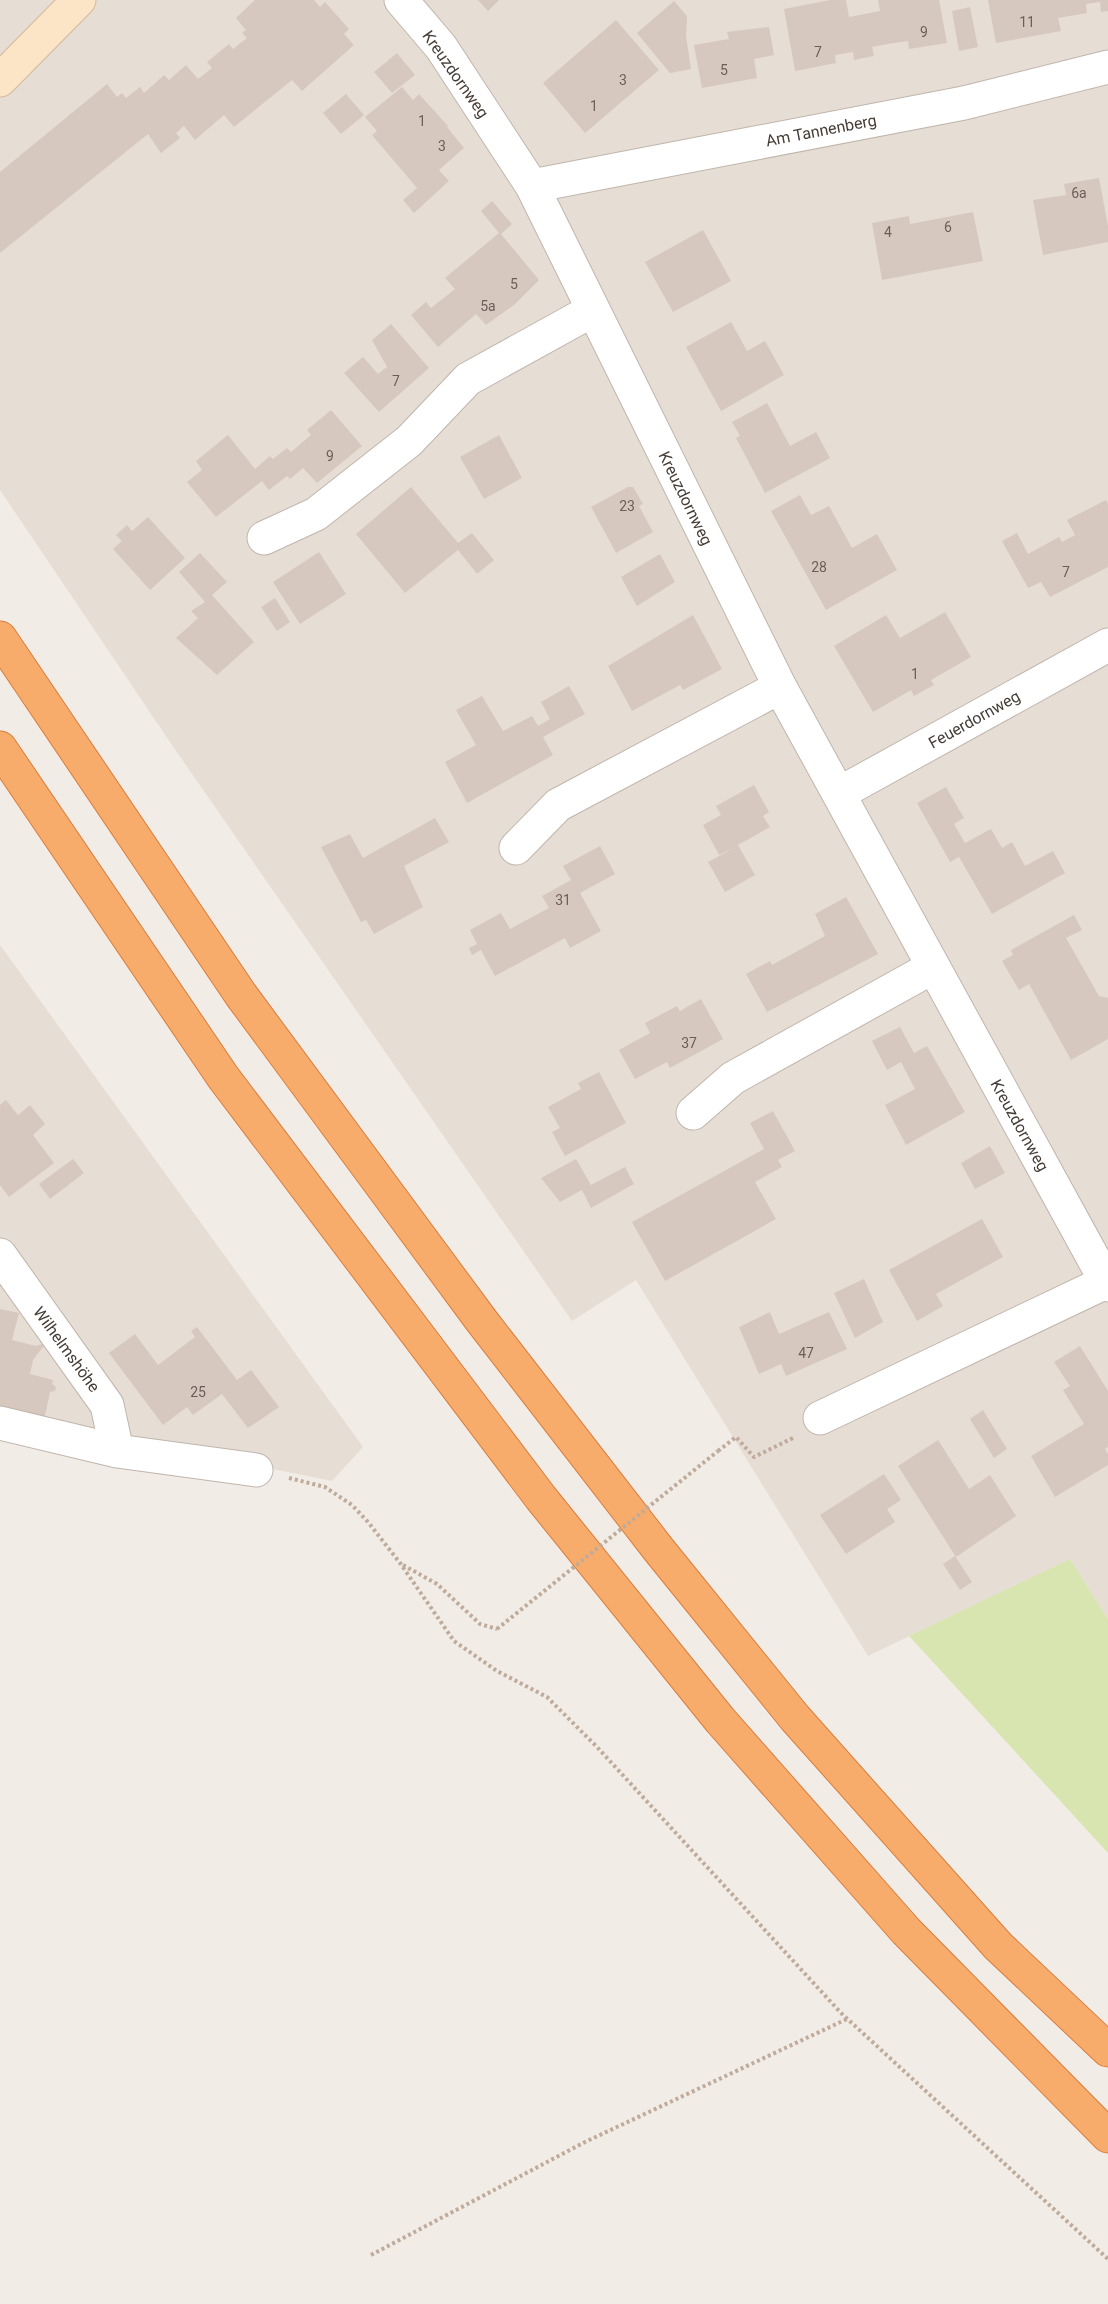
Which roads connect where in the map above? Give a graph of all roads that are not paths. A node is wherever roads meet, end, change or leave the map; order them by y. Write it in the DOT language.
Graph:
graph roads {
  1 [pos="79,0"];
  2 [pos="401,0"];
  3 [pos="1108,67"];
  4 [pos="0,80"];
  5 [pos="532,186"];
  6 [pos="593,310"];
  7 [pos="264,538"];
  8 [pos="0,638"];
  9 [pos="1108,645"];
  10 [pos="780,687"];
  11 [pos="0,748"];
  12 [pos="840,793"];
  13 [pos="516,848"];
  14 [pos="933,967"];
  15 [pos="693,1113"];
  16 [pos="0,1255"];
  17 [pos="1107,1283"];
  18 [pos="820,1418"];
  19 [pos="0,1423"];
  20 [pos="117,1451"];
  21 [pos="256,1470"];
  22 [pos="1108,2050"];
  23 [pos="1108,2136"];
  1 -- 4 [label="street"];
  2 -- 5 [label="street, Kreuzdornweg"];
  3 -- 5 [label="street, Am Tannenberg"];
  5 -- 6 [label="street, Kreuzdornweg"];
  6 -- 7 [label="street"];
  6 -- 10 [label="street, Kreuzdornweg"];
  8 -- 22 [label="highway"];
  9 -- 12 [label="street, Feuerdornweg"];
  10 -- 12 [label="street, Kreuzdornweg"];
  10 -- 13 [label="street"];
  11 -- 23 [label="highway"];
  12 -- 14 [label="street, Kreuzdornweg"];
  14 -- 15 [label="street"];
  14 -- 17 [label="street, Kreuzdornweg"];
  16 -- 20 [label="street, Wilhelmshöhe"];
  17 -- 18 [label="street, Kreuzdornweg"];
  19 -- 20 [label="street"];
  20 -- 21 [label="street"];
}
